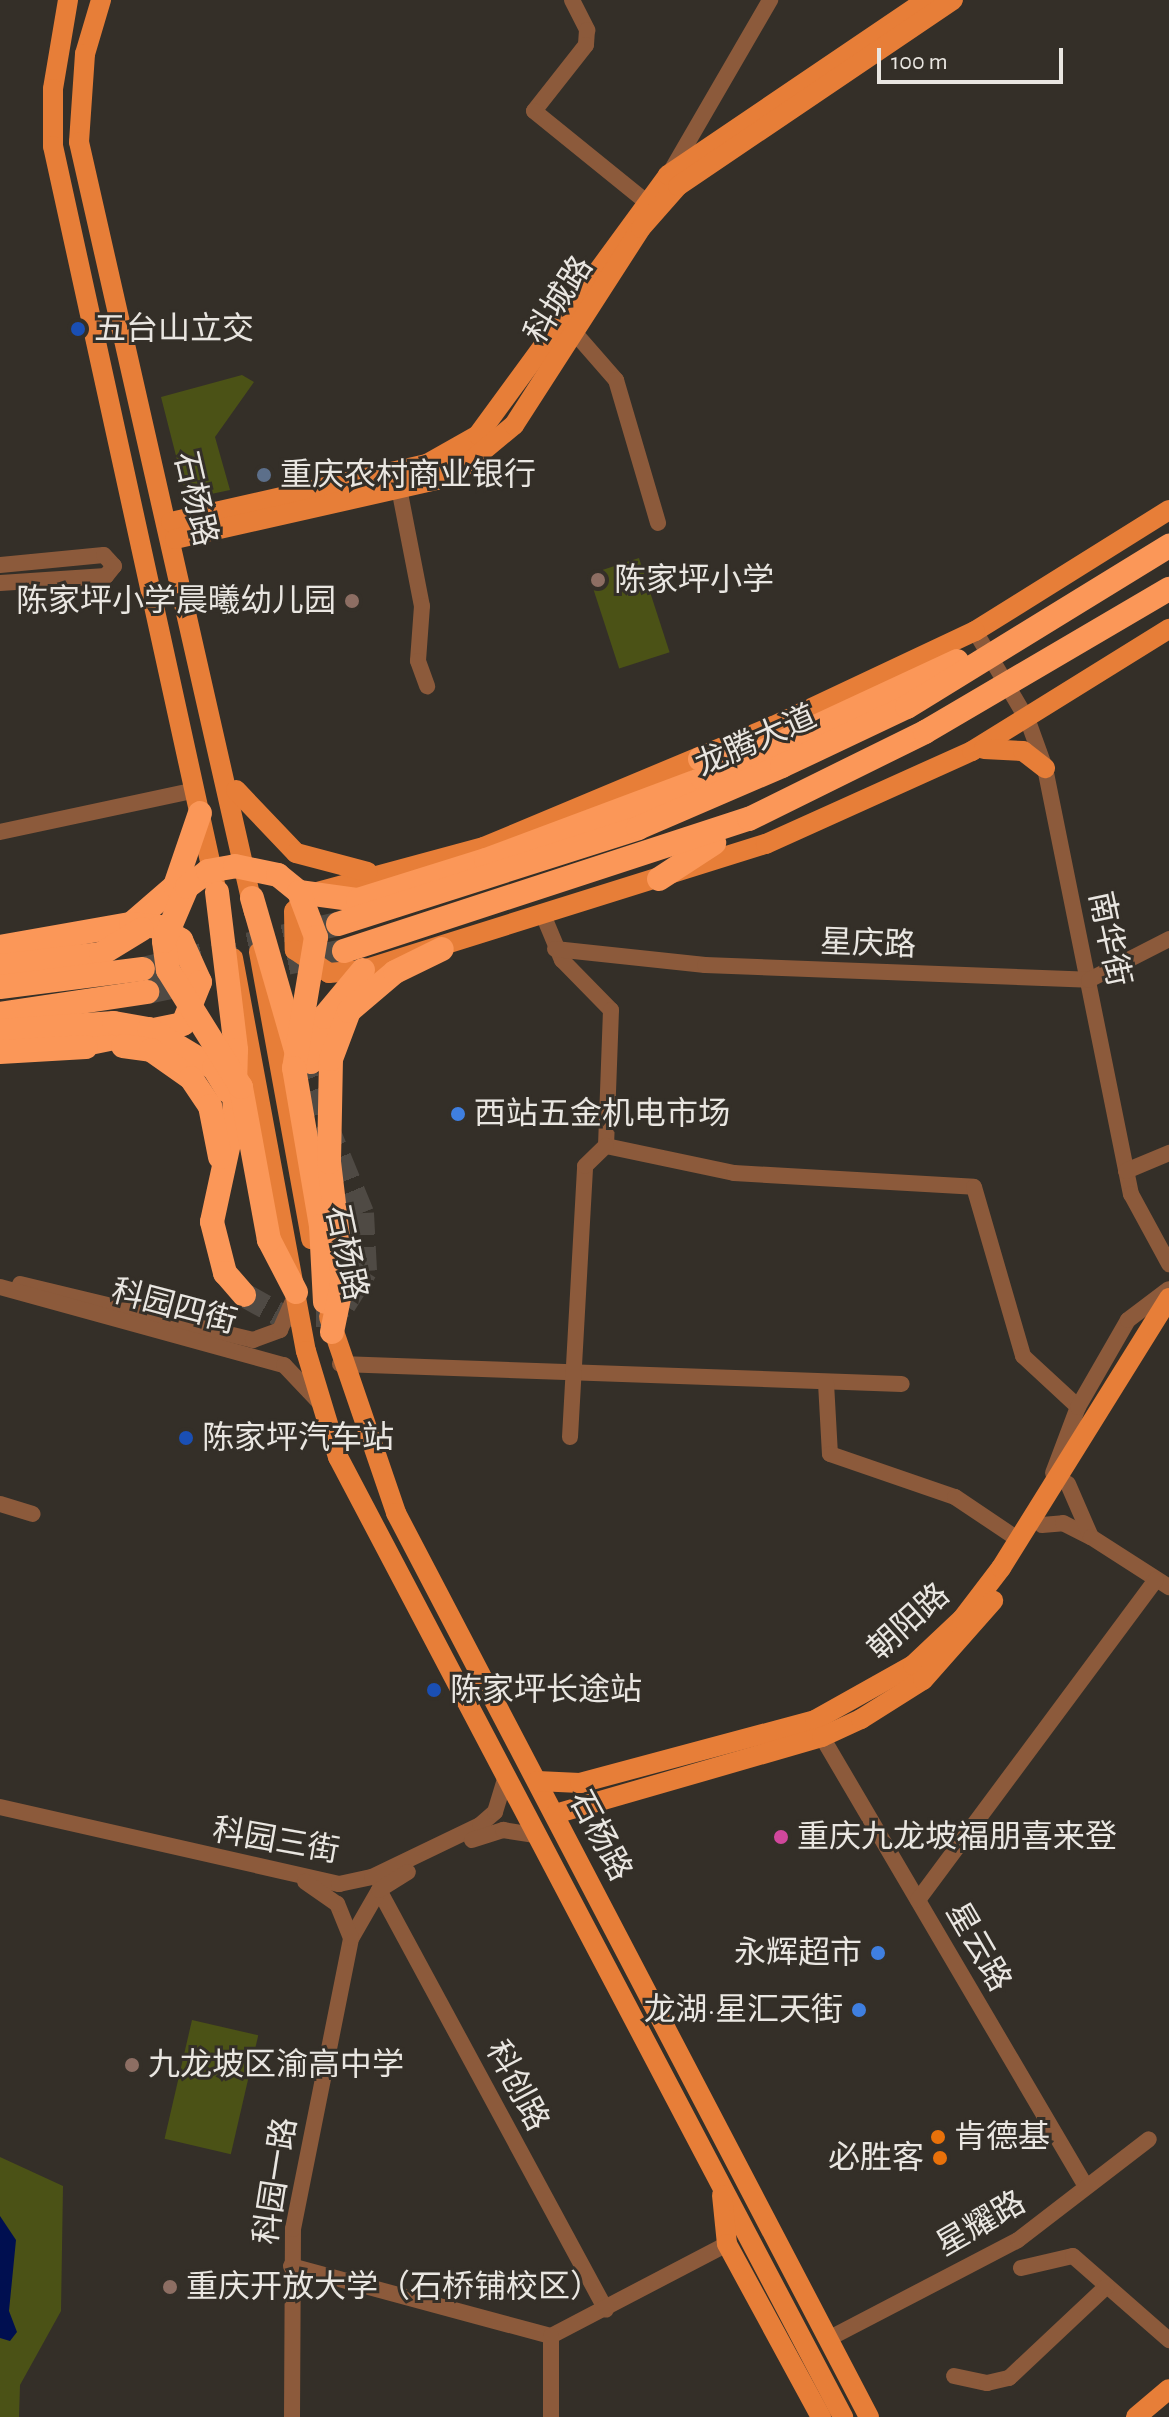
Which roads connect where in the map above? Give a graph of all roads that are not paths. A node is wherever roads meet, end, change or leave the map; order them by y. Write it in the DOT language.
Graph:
graph roads {
  1 [pos="68,0"];
  2 [pos="101,0"];
  3 [pos="572,0"];
  4 [pos="770,0"];
  5 [pos="926,0"];
  6 [pos="953,0"];
  7 [pos="668,175"];
  8 [pos="645,201"];
  9 [pos="574,332"];
  10 [pos="399,488"];
  11 [pos="1169,510"];
  12 [pos="658,523"];
  13 [pos="173,530"];
  14 [pos="1169,546"];
  15 [pos="0,565"];
  16 [pos="0,583"];
  17 [pos="1169,589"];
  18 [pos="1169,629"];
  19 [pos="975,631"];
  20 [pos="427,686"];
  21 [pos="901,698"];
  22 [pos="1028,721"];
  23 [pos="972,751"];
  24 [pos="1045,768"];
  25 [pos="701,769"];
  26 [pos="229,779"];
  27 [pos="198,802"];
  28 [pos="749,819"];
  29 [pos="0,832"];
  30 [pos="396,872"];
  31 [pos="659,879"];
  32 [pos="187,887"];
  33 [pos="217,892"];
  34 [pos="299,892"];
  35 [pos="252,898"];
  36 [pos="544,917"];
  37 [pos="131,924"];
  38 [pos="338,924"];
  39 [pos="1169,939"];
  40 [pos="0,947"];
  41 [pos="442,949"];
  42 [pos="555,949"];
  43 [pos="344,951"];
  44 [pos="0,966"];
  45 [pos="363,970"];
  46 [pos="1089,980"];
  47 [pos="0,987"];
  48 [pos="0,1014"];
  49 [pos="0,1031"];
  50 [pos="70,1047"];
  51 [pos="0,1052"];
  52 [pos="606,1146"];
  53 [pos="1169,1153"];
  54 [pos="254,1156"];
  55 [pos="1126,1171"];
  56 [pos="221,1175"];
  57 [pos="1169,1264"];
  58 [pos="0,1284"];
  59 [pos="1169,1289"];
  60 [pos="296,1292"];
  61 [pos="244,1295"];
  62 [pos="1169,1298"];
  63 [pos="325,1302"];
  64 [pos="1169,1320"];
  65 [pos="332,1332"];
  66 [pos="340,1364"];
  67 [pos="571,1371"];
  68 [pos="826,1383"];
  69 [pos="902,1384"];
  70 [pos="319,1403"];
  71 [pos="1078,1407"];
  72 [pos="570,1437"];
  73 [pos="1068,1484"];
  74 [pos="1042,1503"];
  75 [pos="0,1504"];
  76 [pos="33,1514"];
  77 [pos="1042,1525"];
  78 [pos="1082,1530"];
  79 [pos="1019,1540"];
  80 [pos="1162,1584"];
  81 [pos="822,1737"];
  82 [pos="632,1769"];
  83 [pos="505,1779"];
  84 [pos="537,1781"];
  85 [pos="636,1789"];
  86 [pos="0,1807"];
  87 [pos="555,1814"];
  88 [pos="534,1835"];
  89 [pos="305,1882"];
  90 [pos="379,1890"];
  91 [pos="918,1900"];
  92 [pos="351,1938"];
  93 [pos="1149,2139"];
  94 [pos="721,2183"];
  95 [pos="1085,2185"];
  96 [pos="727,2244"];
  97 [pos="291,2266"];
  98 [pos="1021,2268"];
  99 [pos="1107,2286"];
  100 [pos="606,2309"];
  101 [pos="551,2336"];
  102 [pos="828,2339"];
  103 [pos="1169,2340"];
  104 [pos="954,2376"];
  105 [pos="1169,2389"];
  106 [pos="1169,2401"];
  107 [pos="292,2417"];
  108 [pos="551,2417"];
  109 [pos="821,2417"];
  110 [pos="843,2417"];
  111 [pos="869,2417"];
  112 [pos="1136,2417"];
  113 [pos="1152,2417"];
  1 -- 27 [label="main road, 石杨路"];
  2 -- 13 [label="main road, 石杨路"];
  3 -- 8 [label="street"];
  4 -- 7 [label="street"];
  5 -- 7 [label="main road, 科城路"];
  6 -- 9 [label="main road, 科城路"];
  7 -- 8 [label="main road, 科城路"];
  8 -- 13 [label="main road, 科城路"];
  9 -- 10 [label="main road, 科城路"];
  9 -- 12 [label="street"];
  10 -- 13 [label="main road, 科城路"];
  10 -- 20 [label="street"];
  11 -- 19 [label="main road"];
  13 -- 26 [label="main road, 石杨路"];
  14 -- 21 [label="highway"];
  15 -- 16 [label="street"];
  17 -- 28 [label="highway, 龙腾大道"];
  18 -- 22 [label="main road"];
  19 -- 22 [label="street, 南华街"];
  19 -- 25 [label="main road"];
  21 -- 25 [label="highway"];
  21 -- 38 [label="highway, 龙腾大道"];
  22 -- 23 [label="main road"];
  22 -- 24 [label="street, 南华街"];
  23 -- 24 [label="main road"];
  23 -- 31 [label="main road"];
  24 -- 46 [label="street, 南华街"];
  25 -- 30 [label="main road"];
  25 -- 34 [label="highway"];
  26 -- 30 [label="main road"];
  26 -- 35 [label="main road, 石杨路"];
  27 -- 29 [label="street"];
  27 -- 33 [label="main road, 石杨路"];
  27 -- 37 [label="highway"];
  28 -- 31 [label="highway"];
  28 -- 43 [label="highway, 龙腾大道"];
  30 -- 45 [label="main road"];
  31 -- 36 [label="main road"];
  32 -- 34 [label="highway"];
  32 -- 44 [label="highway"];
  32 -- 54 [label="highway"];
  33 -- 56 [label="highway"];
  33 -- 60 [label="main road, 石杨路"];
  34 -- 63 [label="highway"];
  35 -- 45 [label="highway"];
  35 -- 63 [label="main road, 石杨路"];
  36 -- 41 [label="main road"];
  36 -- 42 [label="street"];
  37 -- 40 [label="highway"];
  37 -- 50 [label="highway"];
  39 -- 46 [label="street, 星庆路"];
  41 -- 45 [label="main road"];
  41 -- 65 [label="highway"];
  42 -- 46 [label="street, 星庆路"];
  42 -- 52 [label="street"];
  46 -- 55 [label="street, 南华街"];
  47 -- 48 [label="highway"];
  49 -- 54 [label="highway"];
  50 -- 51 [label="highway"];
  50 -- 56 [label="highway"];
  52 -- 67 [label="street"];
  52 -- 71 [label="street"];
  53 -- 55 [label="street"];
  54 -- 60 [label="highway"];
  55 -- 57 [label="street, 南华街"];
  56 -- 61 [label="highway"];
  58 -- 60 [label="street, 科园四街"];
  58 -- 70 [label="street, 科园四街"];
  59 -- 71 [label="street"];
  60 -- 70 [label="main road, 石杨路"];
  62 -- 74 [label="main road, 朝阳路"];
  63 -- 65 [label="main road, 石杨路"];
  64 -- 73 [label="main road, 朝阳路"];
  65 -- 66 [label="main road, 石杨路"];
  66 -- 67 [label="street"];
  66 -- 84 [label="main road, 石杨路"];
  67 -- 68 [label="street"];
  67 -- 72 [label="street"];
  68 -- 69 [label="street"];
  68 -- 79 [label="street"];
  70 -- 83 [label="main road, 石杨路"];
  71 -- 74 [label="street"];
  73 -- 77 [label="main road, 朝阳路"];
  73 -- 78 [label="street"];
  74 -- 79 [label="main road, 朝阳路"];
  75 -- 76 [label="street"];
  77 -- 78 [label="street"];
  77 -- 81 [label="main road, 朝阳路"];
  78 -- 80 [label="street"];
  79 -- 82 [label="main road, 朝阳路"];
  80 -- 91 [label="street"];
  81 -- 85 [label="main road, 朝阳路"];
  81 -- 91 [label="street, 星云路"];
  82 -- 84 [label="main road, 朝阳路"];
  82 -- 85 [label="main road"];
  83 -- 88 [label="main road, 石杨路"];
  83 -- 89 [label="street, 科园三街"];
  84 -- 87 [label="main road, 石杨路"];
  85 -- 87 [label="main road, 朝阳路"];
  86 -- 89 [label="street, 科园三街"];
  87 -- 102 [label="main road, 石杨路"];
  88 -- 90 [label="street, 科园三街"];
  88 -- 94 [label="main road, 石杨路"];
  89 -- 92 [label="street"];
  90 -- 92 [label="street, 科园三街"];
  90 -- 100 [label="street, 科创路"];
  91 -- 95 [label="street, 星云路"];
  92 -- 97 [label="street, 科园一路"];
  93 -- 95 [label="street, 星耀路"];
  94 -- 96 [label="main road"];
  94 -- 110 [label="main road, 石杨路"];
  95 -- 102 [label="street, 星耀路"];
  96 -- 100 [label="street"];
  96 -- 109 [label="main road"];
  97 -- 101 [label="street"];
  97 -- 107 [label="street, 科园一路"];
  98 -- 99 [label="street"];
  99 -- 103 [label="street"];
  99 -- 104 [label="street"];
  100 -- 101 [label="street"];
  101 -- 108 [label="street"];
  102 -- 111 [label="main road, 石杨路"];
  105 -- 112 [label="main road"];
  106 -- 113 [label="main road"];
}
